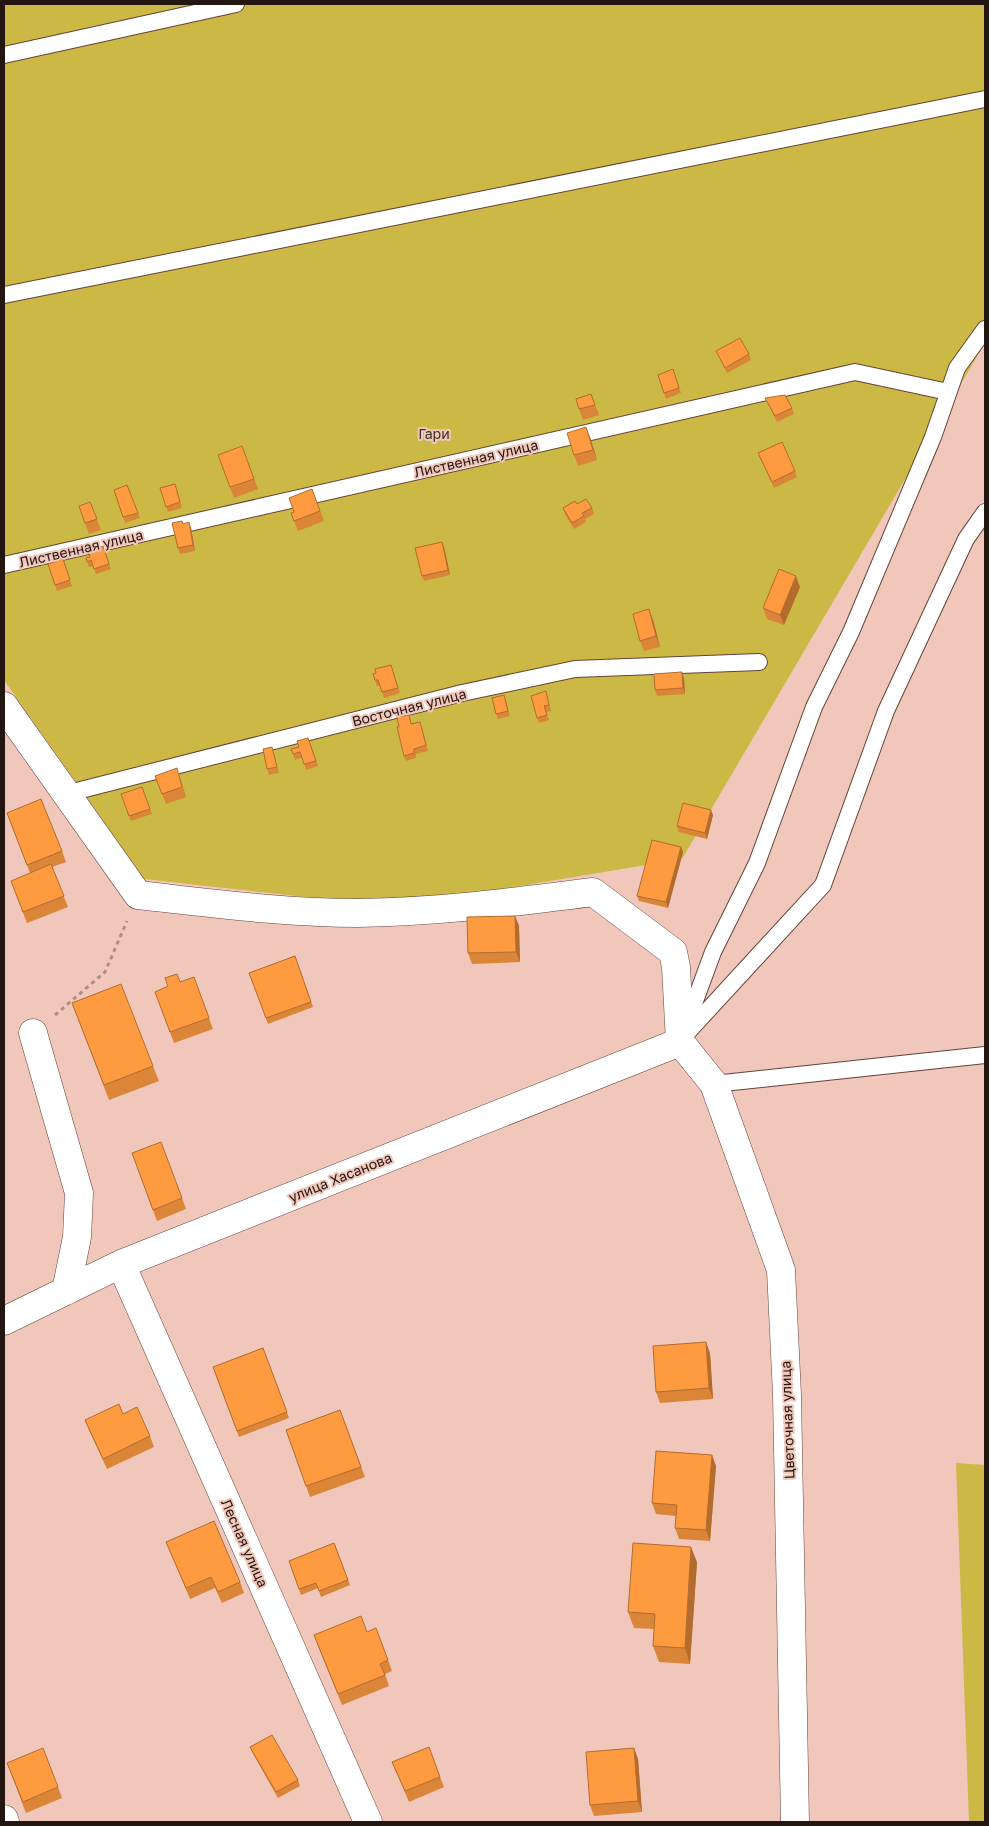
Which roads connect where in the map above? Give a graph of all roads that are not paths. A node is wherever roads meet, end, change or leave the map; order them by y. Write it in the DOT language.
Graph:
graph roads {
  1 [pos="236,4"];
  2 [pos="4,54"];
  3 [pos="985,99"];
  4 [pos="4,295"];
  5 [pos="985,330"];
  6 [pos="948,392"];
  7 [pos="985,512"];
  8 [pos="4,565"];
  9 [pos="759,662"];
  10 [pos="4,706"];
  11 [pos="65,794"];
  12 [pos="34,1033"];
  13 [pos="680,1042"];
  14 [pos="985,1055"];
  15 [pos="714,1084"];
  16 [pos="121,1264"];
  17 [pos="66,1291"];
  18 [pos="4,1321"];
  19 [pos="368,1822"];
  20 [pos="795,1822"];
  1 -- 2 [label="lane"];
  3 -- 4 [label="lane"];
  5 -- 6 [label="lane"];
  6 -- 8 [label="lane, Лиственная улица"];
  6 -- 13 [label="lane"];
  7 -- 13 [label="lane"];
  9 -- 11 [label="lane, Восточная улица"];
  10 -- 11 [label="street"];
  11 -- 13 [label="street"];
  12 -- 17 [label="street"];
  13 -- 15 [label="street, Цветочная улица"];
  13 -- 16 [label="street, улица Хасанова"];
  14 -- 15 [label="lane"];
  15 -- 20 [label="street, Цветочная улица"];
  16 -- 17 [label="street, улица Хасанова"];
  16 -- 19 [label="street, Лесная улица"];
  17 -- 18 [label="street, улица Хасанова"];
}
